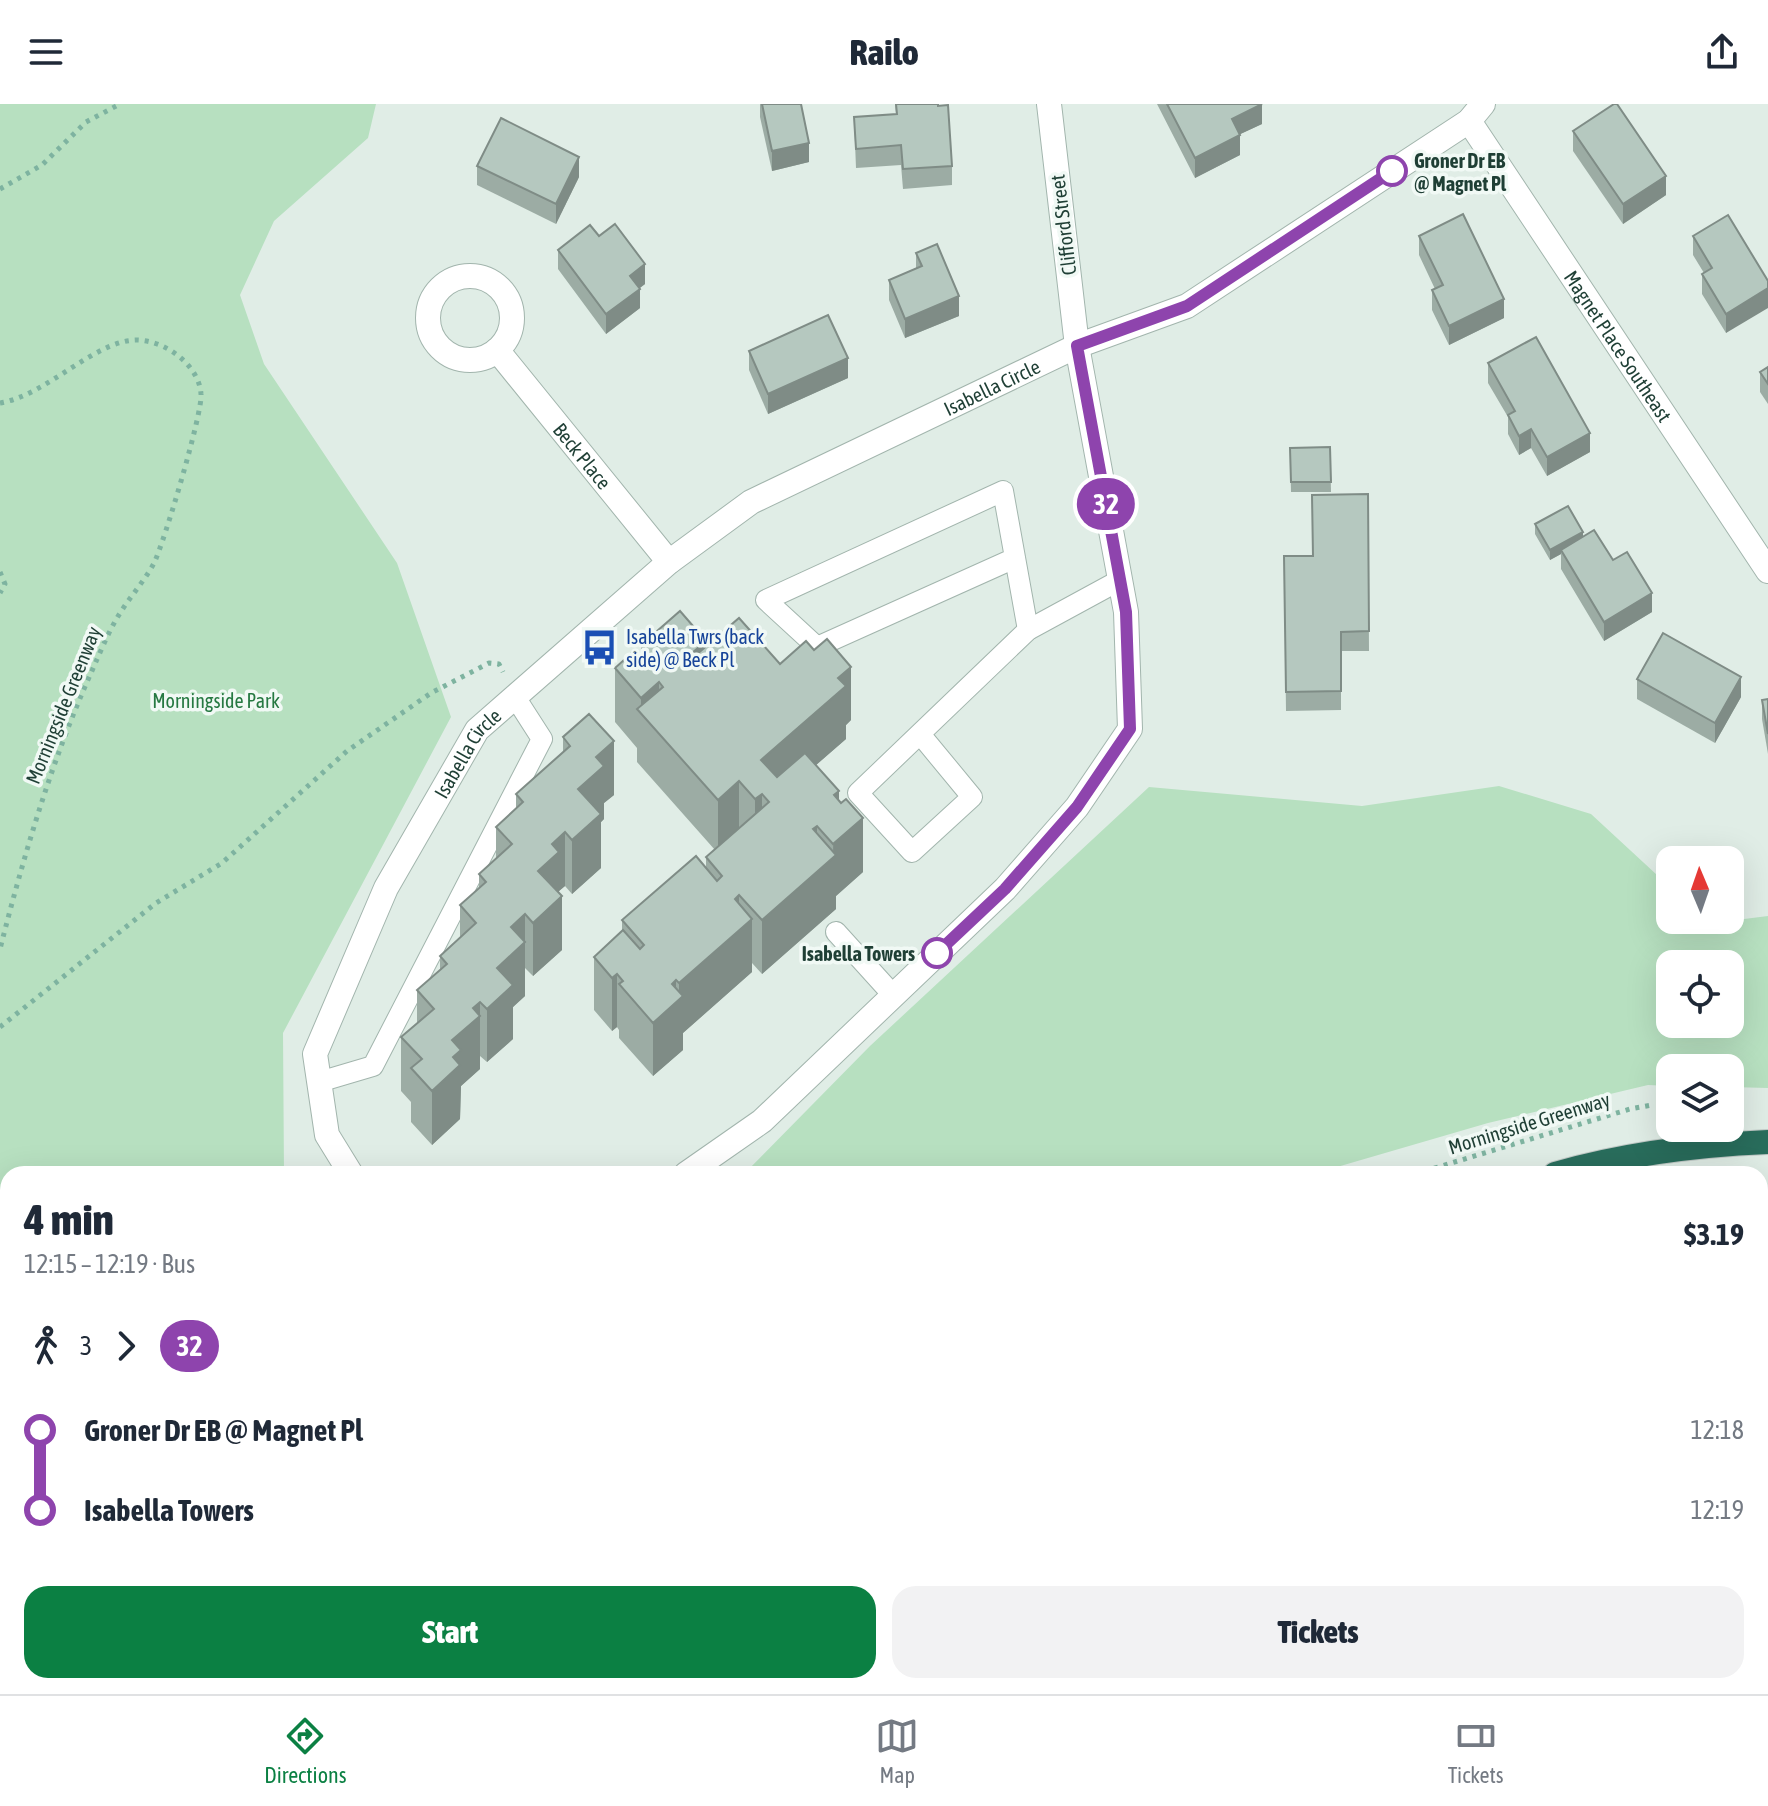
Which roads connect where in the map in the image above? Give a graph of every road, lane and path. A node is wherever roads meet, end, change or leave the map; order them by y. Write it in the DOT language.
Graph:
graph roads {
  1 [pos="120,104"];
  2 [pos="1049,104"];
  3 [pos="1476,112"];
  4 [pos="0,189"];
  5 [pos="1077,346"];
  6 [pos="497,350"];
  7 [pos="0,403"];
  8 [pos="1015,558"];
  9 [pos="669,562"];
  10 [pos="1768,571"];
  11 [pos="0,572"];
  12 [pos="1120,580"];
  13 [pos="0,593"];
  14 [pos="1028,630"];
  15 [pos="515,697"];
  16 [pos="920,734"];
  17 [pos="836,932"];
  18 [pos="0,949"];
  19 [pos="893,995"];
  20 [pos="0,1027"];
  21 [pos="319,1082"];
  22 [pos="1652,1105"];
  23 [pos="1768,1142"];
  24 [pos="346,1166"];
  25 [pos="697,1166"];
  26 [pos="1441,1166"];
  27 [pos="1597,1166"];
  1 -- 4 [label="path"];
  2 -- 5 [label="street, Clifford Street"];
  3 -- 5 [label="street, Isabella Circle"];
  3 -- 10 [label="street, Magnet Place Southeast"];
  5 -- 9 [label="street, Isabella Circle"];
  5 -- 12 [label="street"];
  6 -- 9 [label="street, Beck Place"];
  7 -- 18 [label="path, Morningside Greenway"];
  8 -- 8 [label="lane"];
  8 -- 14 [label="lane"];
  9 -- 15 [label="street, Isabella Circle"];
  11 -- 13 [label="path"];
  12 -- 14 [label="lane"];
  12 -- 19 [label="street"];
  14 -- 16 [label="lane"];
  15 -- 20 [label="path"];
  15 -- 21 [label="street, Isabella Circle"];
  15 -- 21 [label="lane"];
  16 -- 16 [label="lane"];
  17 -- 19 [label="lane"];
  19 -- 25 [label="street"];
  21 -- 24 [label="street, Isabella Circle"];
  22 -- 26 [label="path, Morningside Greenway"];
  23 -- 27 [label="highway"];
}
